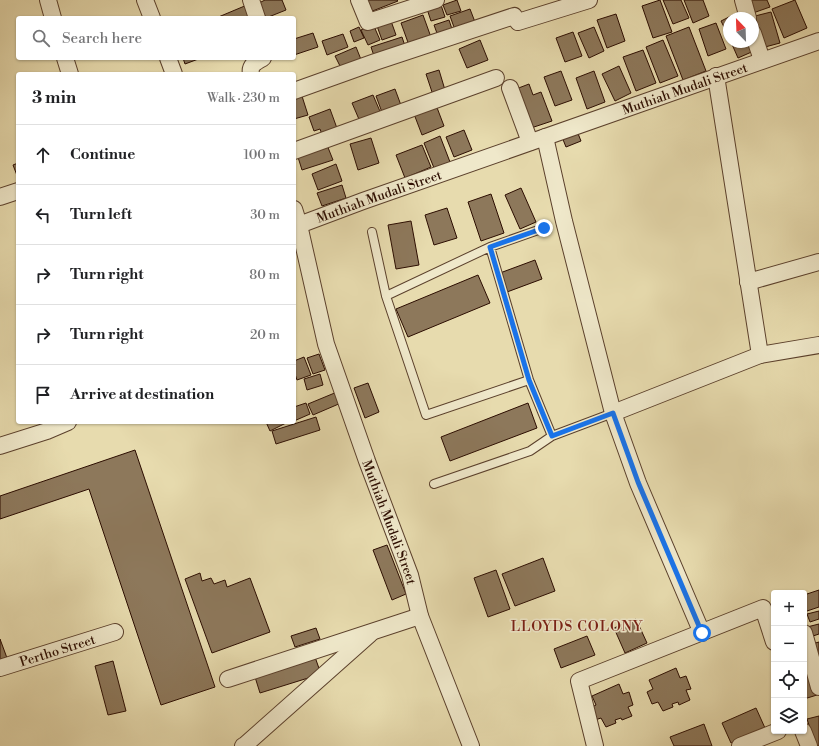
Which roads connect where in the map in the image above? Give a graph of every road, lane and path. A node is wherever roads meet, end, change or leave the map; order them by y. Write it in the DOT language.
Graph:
graph roads {
  1 [pos="48,0"];
  2 [pos="145,0"];
  3 [pos="251,0"];
  4 [pos="359,0"];
  5 [pos="436,0"];
  6 [pos="589,0"];
  7 [pos="742,0"];
  8 [pos="746,12"];
  9 [pos="52,16"];
  10 [pos="151,16"];
  11 [pos="257,16"];
  12 [pos="819,40"];
  13 [pos="758,48"];
  14 [pos="66,60"];
  15 [pos="169,60"];
  16 [pos="261,60"];
  17 [pos="762,60"];
  18 [pos="69,72"];
  19 [pos="173,72"];
  20 [pos="251,72"];
  21 [pos="716,76"];
  22 [pos="496,78"];
  23 [pos="510,88"];
  24 [pos="296,90"];
  25 [pos="538,139"];
  26 [pos="296,150"];
  27 [pos="16,192"];
  28 [pos="0,197"];
  29 [pos="296,215"];
  30 [pos="299,225"];
  31 [pos="544,228"];
  32 [pos="372,232"];
  33 [pos="490,247"];
  34 [pos="819,262"];
  35 [pos="748,282"];
  36 [pos="386,296"];
  37 [pos="819,345"];
  38 [pos="760,355"];
  39 [pos="529,380"];
  40 [pos="613,413"];
  41 [pos="63,424"];
  42 [pos="552,436"];
  43 [pos="0,446"];
  44 [pos="434,484"];
  45 [pos="420,616"];
  46 [pos="376,629"];
  47 [pos="115,632"];
  48 [pos="771,632"];
  49 [pos="702,633"];
  50 [pos="807,644"];
  51 [pos="0,668"];
  52 [pos="228,679"];
  53 [pos="819,687"];
  54 [pos="771,734"];
  55 [pos="804,734"];
  56 [pos="242,746"];
  57 [pos="471,746"];
  58 [pos="594,746"];
  59 [pos="740,746"];
  60 [pos="809,746"];
  1 -- 9 [label="street"];
  2 -- 10 [label="street"];
  3 -- 11 [label="street"];
  4 -- 5 [label="street"];
  6 -- 24 [label="street"];
  7 -- 8 [label="street"];
  12 -- 17 [label="street, Muthiah Mudali Street"];
  13 -- 17 [label="street"];
  14 -- 18 [label="street"];
  15 -- 19 [label="street"];
  16 -- 20 [label="street"];
  17 -- 21 [label="street, Muthiah Mudali Street"];
  21 -- 25 [label="street, Muthiah Mudali Street"];
  21 -- 35 [label="street"];
  22 -- 26 [label="street"];
  23 -- 25 [label="street"];
  25 -- 30 [label="street, Muthiah Mudali Street"];
  25 -- 40 [label="street"];
  27 -- 28 [label="street"];
  29 -- 30 [label="street"];
  30 -- 45 [label="street, Muthiah Mudali Street"];
  31 -- 33 [label="lane"];
  32 -- 36 [label="lane"];
  33 -- 36 [label="lane"];
  33 -- 39 [label="lane"];
  34 -- 35 [label="street"];
  35 -- 38 [label="street"];
  36 -- 39 [label="lane"];
  37 -- 38 [label="street"];
  38 -- 40 [label="street"];
  39 -- 42 [label="lane"];
  40 -- 42 [label="lane"];
  40 -- 49 [label="street"];
  41 -- 43 [label="street"];
  42 -- 44 [label="lane"];
  45 -- 46 [label="street"];
  45 -- 57 [label="street, Muthiah Mudali Street"];
  46 -- 52 [label="street"];
  46 -- 56 [label="street"];
  47 -- 51 [label="street, Pertho Street"];
  48 -- 49 [label="street"];
  49 -- 58 [label="street"];
  50 -- 53 [label="street"];
  54 -- 59 [label="street"];
  55 -- 60 [label="street"];
}
